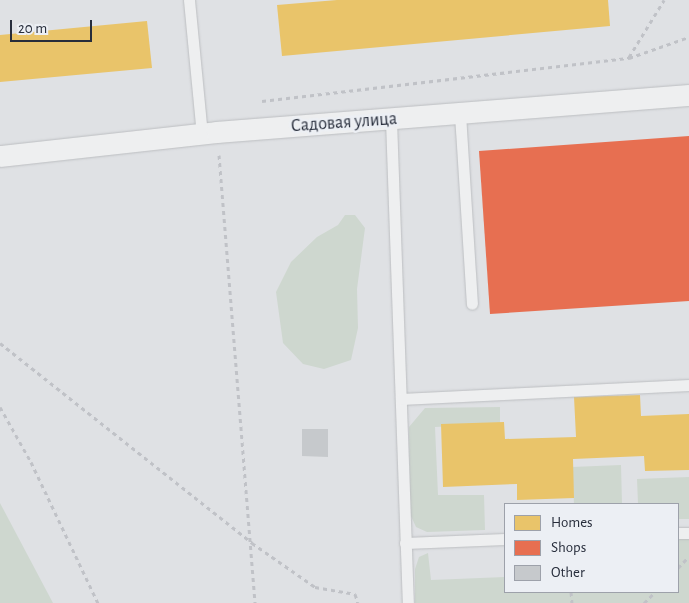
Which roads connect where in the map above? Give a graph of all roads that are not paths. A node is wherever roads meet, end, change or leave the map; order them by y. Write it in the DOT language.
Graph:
graph roads {
  1 [pos="188,0"];
  2 [pos="689,95"];
  3 [pos="460,114"];
  4 [pos="391,120"];
  5 [pos="210,133"];
  6 [pos="0,156"];
  7 [pos="472,304"];
  8 [pos="689,386"];
  9 [pos="401,399"];
  10 [pos="504,539"];
  11 [pos="405,543"];
  12 [pos="408,603"];
  1 -- 5 [label="lane"];
  2 -- 3 [label="street, Садовая улица"];
  3 -- 4 [label="street, Садовая улица"];
  3 -- 7 [label="lane"];
  4 -- 5 [label="street, Садовая улица"];
  4 -- 9 [label="lane"];
  5 -- 6 [label="street, Садовая улица"];
  8 -- 9 [label="lane"];
  9 -- 11 [label="lane"];
  10 -- 11 [label="lane"];
  11 -- 12 [label="lane"];
}
